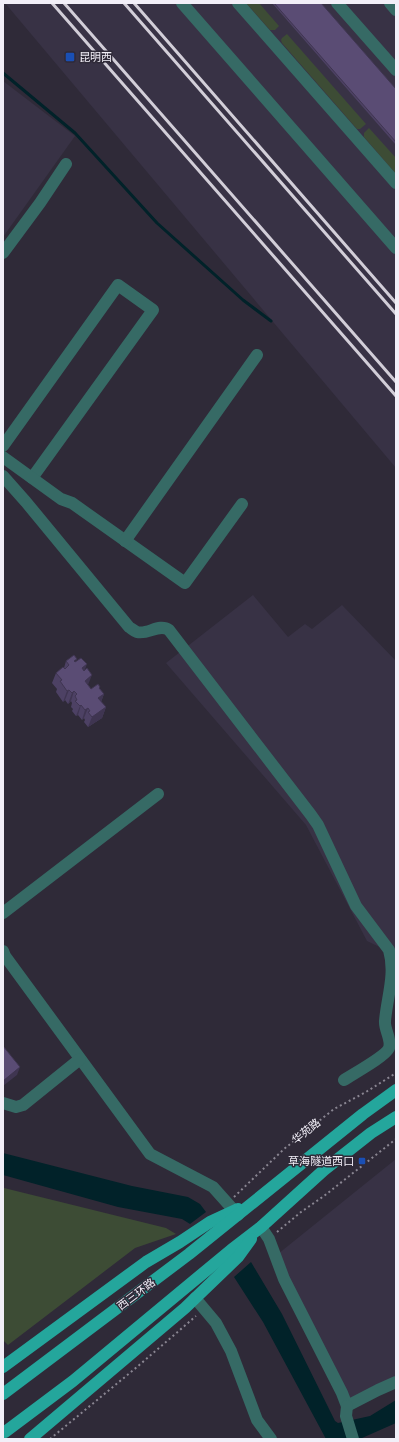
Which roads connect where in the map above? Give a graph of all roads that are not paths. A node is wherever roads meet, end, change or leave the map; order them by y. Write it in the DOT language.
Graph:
graph roads {
  1 [pos="182,3"];
  2 [pos="238,3"];
  3 [pos="337,3"];
  4 [pos="390,3"];
  5 [pos="396,10"];
  6 [pos="396,70"];
  7 [pos="66,164"];
  8 [pos="396,183"];
  9 [pos="396,248"];
  10 [pos="3,253"];
  11 [pos="257,356"];
  12 [pos="3,446"];
  13 [pos="3,457"];
  14 [pos="3,476"];
  15 [pos="32,478"];
  16 [pos="242,504"];
  17 [pos="125,541"];
  18 [pos="158,794"];
  19 [pos="3,913"];
  20 [pos="392,948"];
  21 [pos="3,951"];
  22 [pos="80,1059"];
  23 [pos="344,1080"];
  24 [pos="396,1090"];
  25 [pos="3,1104"];
  26 [pos="396,1117"];
  27 [pos="234,1209"];
  28 [pos="261,1227"];
  29 [pos="195,1298"];
  30 [pos="3,1367"];
  31 [pos="396,1382"];
  32 [pos="3,1394"];
  33 [pos="346,1411"];
  34 [pos="5,1432"];
  35 [pos="30,1439"];
  36 [pos="271,1439"];
  37 [pos="353,1439"];
  1 -- 9 [label="street"];
  2 -- 8 [label="street"];
  3 -- 6 [label="street"];
  4 -- 5 [label="street"];
  7 -- 10 [label="street"];
  11 -- 17 [label="street"];
  12 -- 15 [label="street"];
  13 -- 15 [label="street"];
  14 -- 20 [label="street"];
  15 -- 17 [label="street"];
  16 -- 17 [label="street"];
  18 -- 19 [label="street"];
  20 -- 23 [label="street"];
  21 -- 22 [label="street"];
  22 -- 25 [label="street"];
  22 -- 27 [label="street"];
  24 -- 27 [label="main road, 华苑路"];
  26 -- 28 [label="main road"];
  27 -- 30 [label="main road"];
  27 -- 32 [label="main road, 西三环路"];
  28 -- 29 [label="main road"];
  28 -- 33 [label="street"];
  28 -- 34 [label="main road"];
  29 -- 35 [label="main road"];
  29 -- 36 [label="street"];
  31 -- 33 [label="street"];
  33 -- 37 [label="street"];
}
